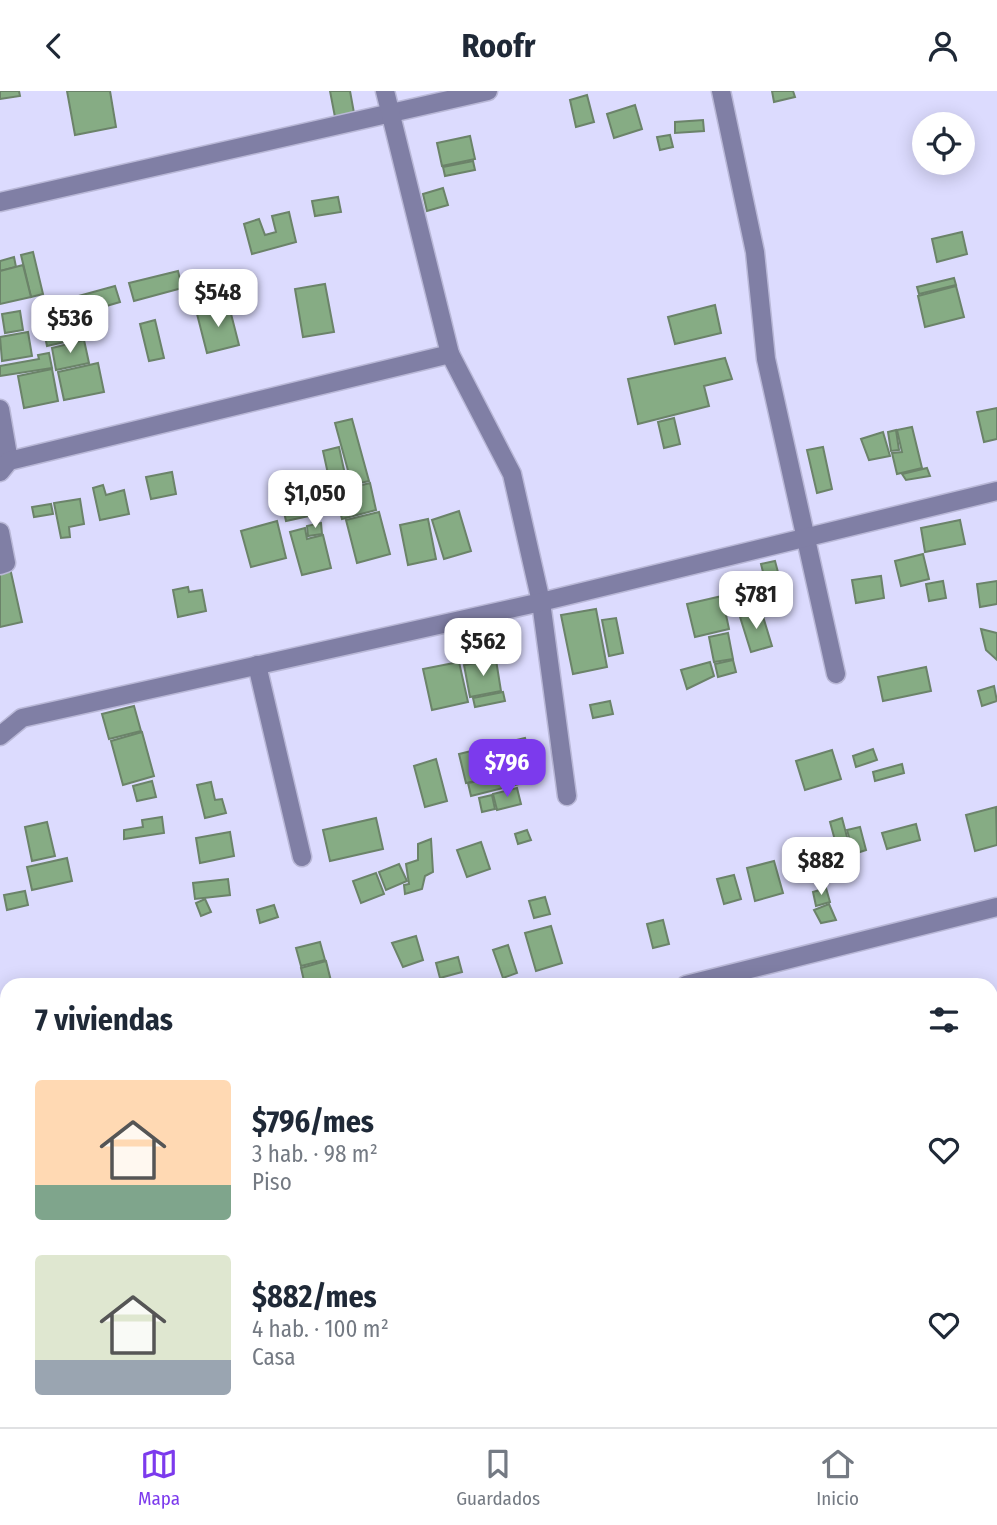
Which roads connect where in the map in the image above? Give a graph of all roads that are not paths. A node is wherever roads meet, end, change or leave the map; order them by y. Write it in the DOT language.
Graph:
graph roads {
  1 [pos="385,91"];
  2 [pos="488,91"];
  3 [pos="721,91"];
  4 [pos="389,113"];
  5 [pos="0,202"];
  6 [pos="450,353"];
  7 [pos="0,409"];
  8 [pos="5,466"];
  9 [pos="997,491"];
  10 [pos="0,532"];
  11 [pos="806,539"];
  12 [pos="0,565"];
  13 [pos="541,602"];
  14 [pos="257,665"];
  15 [pos="836,674"];
  16 [pos="0,736"];
  17 [pos="567,796"];
  18 [pos="302,857"];
  19 [pos="997,907"];
  20 [pos="744,978"];
  1 -- 4 [label="street"];
  2 -- 4 [label="street"];
  3 -- 11 [label="street"];
  4 -- 5 [label="street"];
  4 -- 6 [label="street"];
  6 -- 8 [label="street"];
  6 -- 13 [label="street"];
  7 -- 8 [label="street"];
  9 -- 11 [label="street"];
  10 -- 12 [label="street"];
  11 -- 13 [label="street"];
  11 -- 15 [label="street"];
  13 -- 14 [label="street"];
  13 -- 17 [label="street"];
  14 -- 16 [label="street"];
  14 -- 18 [label="street"];
  19 -- 20 [label="street"];
}
